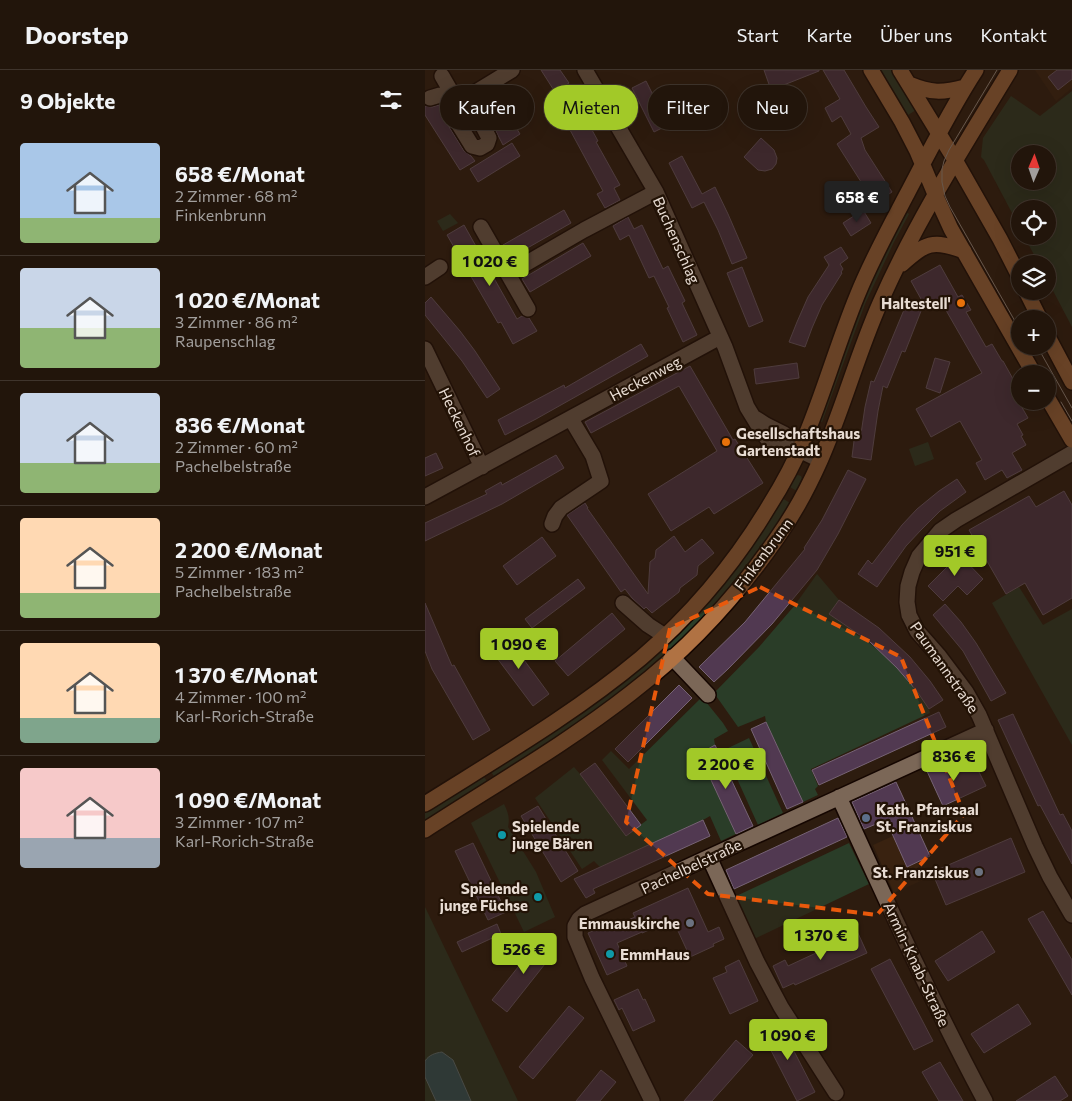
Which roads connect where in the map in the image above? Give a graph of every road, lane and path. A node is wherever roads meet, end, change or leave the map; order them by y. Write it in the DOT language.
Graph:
graph roads {
  1 [pos="512,70"];
  2 [pos="585,70"];
  3 [pos="871,70"];
  4 [pos="900,70"];
  5 [pos="976,70"];
  6 [pos="1010,70"];
  7 [pos="441,76"];
  8 [pos="909,84"];
  9 [pos="450,85"];
  10 [pos="482,85"];
  11 [pos="965,87"];
  12 [pos="440,95"];
  13 [pos="430,98"];
  14 [pos="939,133"];
  15 [pos="955,160"];
  16 [pos="923,164"];
  17 [pos="656,192"];
  18 [pos="935,194"];
  19 [pos="481,227"];
  20 [pos="964,251"];
  21 [pos="1011,261"];
  22 [pos="440,267"];
  23 [pos="895,270"];
  24 [pos="508,274"];
  25 [pos="425,277"];
  26 [pos="529,309"];
  27 [pos="720,338"];
  28 [pos="425,349"];
  29 [pos="1056,352"];
  30 [pos="1029,365"];
  31 [pos="1072,382"];
  32 [pos="1055,410"];
  33 [pos="571,419"];
  34 [pos="1072,440"];
  35 [pos="799,450"];
  36 [pos="1072,453"];
  37 [pos="820,460"];
  38 [pos="482,467"];
  39 [pos="425,497"];
  40 [pos="552,524"];
  41 [pos="623,603"];
  42 [pos="665,636"];
  43 [pos="672,657"];
  44 [pos="708,695"];
  45 [pos="986,730"];
  46 [pos="839,798"];
  47 [pos="425,804"];
  48 [pos="425,830"];
  49 [pos="709,857"];
  50 [pos="1072,916"];
  51 [pos="835,1093"];
  52 [pos="652,1101"];
  53 [pos="985,1101"];
  1 -- 10 [label="street"];
  2 -- 17 [label="street, Buchenschlag"];
  3 -- 16 [label="main road"];
  4 -- 8 [label="main road"];
  5 -- 11 [label="main road, Finkenbrunn"];
  6 -- 15 [label="main road, Finkenbrunn"];
  7 -- 9 [label="street"];
  8 -- 11 [label="main road"];
  8 -- 14 [label="main road"];
  11 -- 14 [label="main road, Finkenbrunn"];
  12 -- 13 [label="street"];
  14 -- 15 [label="main road"];
  14 -- 16 [label="main road, Finkenbrunn"];
  15 -- 18 [label="main road, Finkenbrunn"];
  15 -- 21 [label="main road"];
  16 -- 18 [label="main road"];
  16 -- 35 [label="main road, Finkenbrunn"];
  17 -- 24 [label="street"];
  17 -- 27 [label="street, Buchenschlag"];
  18 -- 20 [label="main road"];
  18 -- 23 [label="main road, Finkenbrunn"];
  19 -- 24 [label="street"];
  20 -- 23 [label="main road"];
  20 -- 30 [label="main road"];
  22 -- 25 [label="street"];
  23 -- 37 [label="main road, Finkenbrunn"];
  24 -- 26 [label="street"];
  27 -- 33 [label="street, Heckenweg"];
  27 -- 35 [label="street, Buchenschlag"];
  28 -- 38 [label="street, Heckenhof"];
  29 -- 31 [label="main road"];
  32 -- 34 [label="main road"];
  33 -- 38 [label="street, Heckenweg"];
  33 -- 40 [label="street"];
  35 -- 37 [label="street, Buchenschlag"];
  35 -- 42 [label="main road, Finkenbrunn"];
  36 -- 45 [label="street, Paumannstraße"];
  37 -- 43 [label="main road, Finkenbrunn"];
  38 -- 39 [label="street, Heckenweg"];
  41 -- 42 [label="street"];
  42 -- 47 [label="main road, Finkenbrunn"];
  43 -- 44 [label="street"];
  43 -- 48 [label="main road, Finkenbrunn"];
  45 -- 46 [label="street, Pachelbelstraße"];
  45 -- 50 [label="street, Paumannstraße"];
  46 -- 49 [label="street, Pachelbelstraße"];
  46 -- 53 [label="street, Armin-Knab-Straße"];
  49 -- 51 [label="street"];
  49 -- 52 [label="street, Pachelbelstraße"];
}
